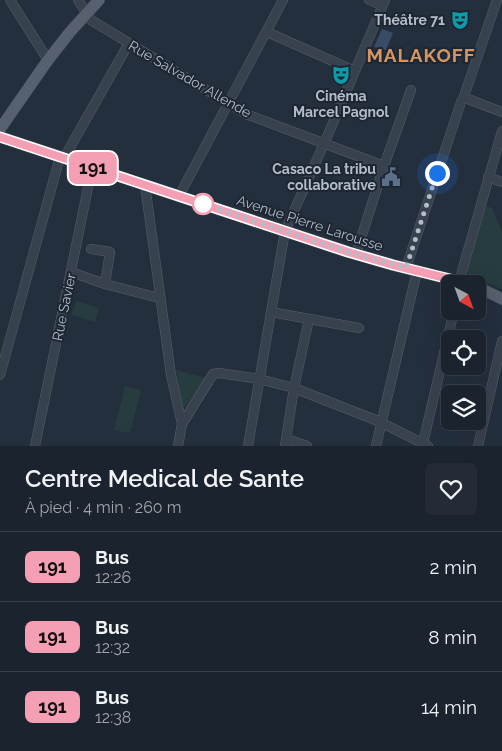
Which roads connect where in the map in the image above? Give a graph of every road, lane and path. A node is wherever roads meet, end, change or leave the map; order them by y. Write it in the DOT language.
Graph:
graph roads {
  1 [pos="10,0"];
  2 [pos="78,0"];
  3 [pos="99,0"];
  4 [pos="282,0"];
  5 [pos="369,0"];
  6 [pos="497,0"];
  7 [pos="384,1"];
  8 [pos="86,14"];
  9 [pos="267,32"];
  10 [pos="129,43"];
  11 [pos="48,60"];
  12 [pos="355,71"];
  13 [pos="412,90"];
  14 [pos="463,98"];
  15 [pos="229,104"];
  16 [pos="502,112"];
  17 [pos="0,128"];
  18 [pos="502,131"];
  19 [pos="0,137"];
  20 [pos="324,143"];
  21 [pos="62,157"];
  22 [pos="384,166"];
  23 [pos="92,168"];
  24 [pos="488,177"];
  25 [pos="502,182"];
  26 [pos="145,185"];
  27 [pos="180,196"];
  28 [pos="285,231"];
  29 [pos="91,249"];
  30 [pos="356,254"];
  31 [pos="406,268"];
  32 [pos="418,271"];
  33 [pos="71,272"];
  34 [pos="461,275"];
  35 [pos="441,277"];
  36 [pos="105,284"];
  37 [pos="486,291"];
  38 [pos="159,298"];
  39 [pos="502,299"];
  40 [pos="271,312"];
  41 [pos="309,319"];
  42 [pos="452,320"];
  43 [pos="359,328"];
  44 [pos="502,341"];
  45 [pos="0,375"];
  46 [pos="259,379"];
  47 [pos="294,388"];
  48 [pos="382,423"];
  49 [pos="182,424"];
  50 [pos="286,443"];
  51 [pos="426,445"];
  52 [pos="35,446"];
  53 [pos="178,446"];
  54 [pos="248,446"];
  55 [pos="307,446"];
  56 [pos="376,446"];
  57 [pos="478,446"];
  1 -- 11 [label="street"];
  2 -- 8 [label="street"];
  3 -- 8 [label="main road"];
  4 -- 9 [label="street"];
  5 -- 7 [label="street"];
  6 -- 14 [label="street"];
  7 -- 12 [label="street"];
  8 -- 10 [label="street, Rue Salvador Allende"];
  8 -- 11 [label="main road"];
  9 -- 12 [label="street"];
  9 -- 15 [label="street"];
  10 -- 15 [label="street, Rue Salvador Allende"];
  10 -- 21 [label="street"];
  11 -- 17 [label="main road"];
  12 -- 20 [label="street"];
  13 -- 22 [label="street"];
  14 -- 16 [label="street"];
  14 -- 31 [label="street"];
  15 -- 20 [label="street, Rue Salvador Allende"];
  15 -- 27 [label="street"];
  18 -- 24 [label="street"];
  19 -- 21 [label="main road, Avenue Pierre Larousse"];
  20 -- 22 [label="street, Rue Salvador Allende"];
  20 -- 28 [label="street"];
  21 -- 23 [label="main road, Avenue Pierre Larousse"];
  21 -- 45 [label="street"];
  22 -- 30 [label="street"];
  23 -- 26 [label="main road, Avenue Pierre Larousse"];
  23 -- 33 [label="street, Rue Savier"];
  24 -- 25 [label="street"];
  24 -- 34 [label="street"];
  26 -- 27 [label="main road, Avenue Pierre Larousse"];
  26 -- 38 [label="street"];
  27 -- 28 [label="main road, Avenue Pierre Larousse"];
  28 -- 30 [label="main road, Avenue Pierre Larousse"];
  28 -- 40 [label="street"];
  29 -- 36 [label="street"];
  30 -- 31 [label="main road, Avenue Pierre Larousse"];
  31 -- 32 [label="main road, Avenue Pierre Larousse"];
  32 -- 35 [label="main road, Avenue Pierre Larousse"];
  32 -- 48 [label="street"];
  33 -- 36 [label="street"];
  33 -- 52 [label="street, Rue Savier"];
  36 -- 38 [label="street"];
  37 -- 39 [label="main road"];
  38 -- 49 [label="street"];
  40 -- 41 [label="street"];
  40 -- 46 [label="street"];
  41 -- 43 [label="street"];
  41 -- 47 [label="street"];
  42 -- 51 [label="street"];
  44 -- 57 [label="street"];
  46 -- 47 [label="street"];
  46 -- 49 [label="street"];
  46 -- 54 [label="street"];
  47 -- 48 [label="street"];
  47 -- 50 [label="street"];
  48 -- 51 [label="street"];
  48 -- 56 [label="street"];
  49 -- 53 [label="street"];
  50 -- 55 [label="street"];
}
